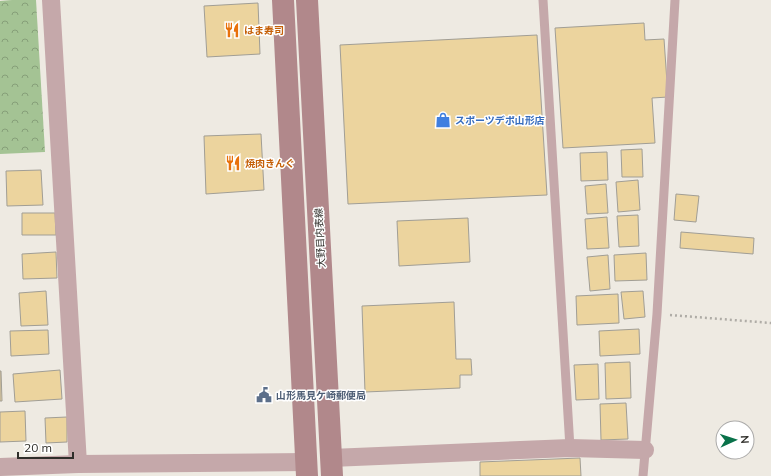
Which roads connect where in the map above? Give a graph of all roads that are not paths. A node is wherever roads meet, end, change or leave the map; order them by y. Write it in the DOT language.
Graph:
graph roads {
  1 [pos="51,0"];
  2 [pos="283,0"];
  3 [pos="307,0"];
  4 [pos="543,0"];
  5 [pos="675,0"];
  6 [pos="570,448"];
  7 [pos="645,450"];
  8 [pos="78,464"];
  9 [pos="0,467"];
  10 [pos="332,467"];
  11 [pos="307,469"];
  12 [pos="643,476"];
  1 -- 8 [label="street"];
  2 -- 11 [label="main road"];
  3 -- 10 [label="main road, 大野目内表線"];
  4 -- 6 [label="lane"];
  5 -- 7 [label="lane"];
  6 -- 7 [label="street"];
  6 -- 10 [label="street"];
  7 -- 12 [label="lane"];
  8 -- 9 [label="street"];
  8 -- 11 [label="street"];
}
